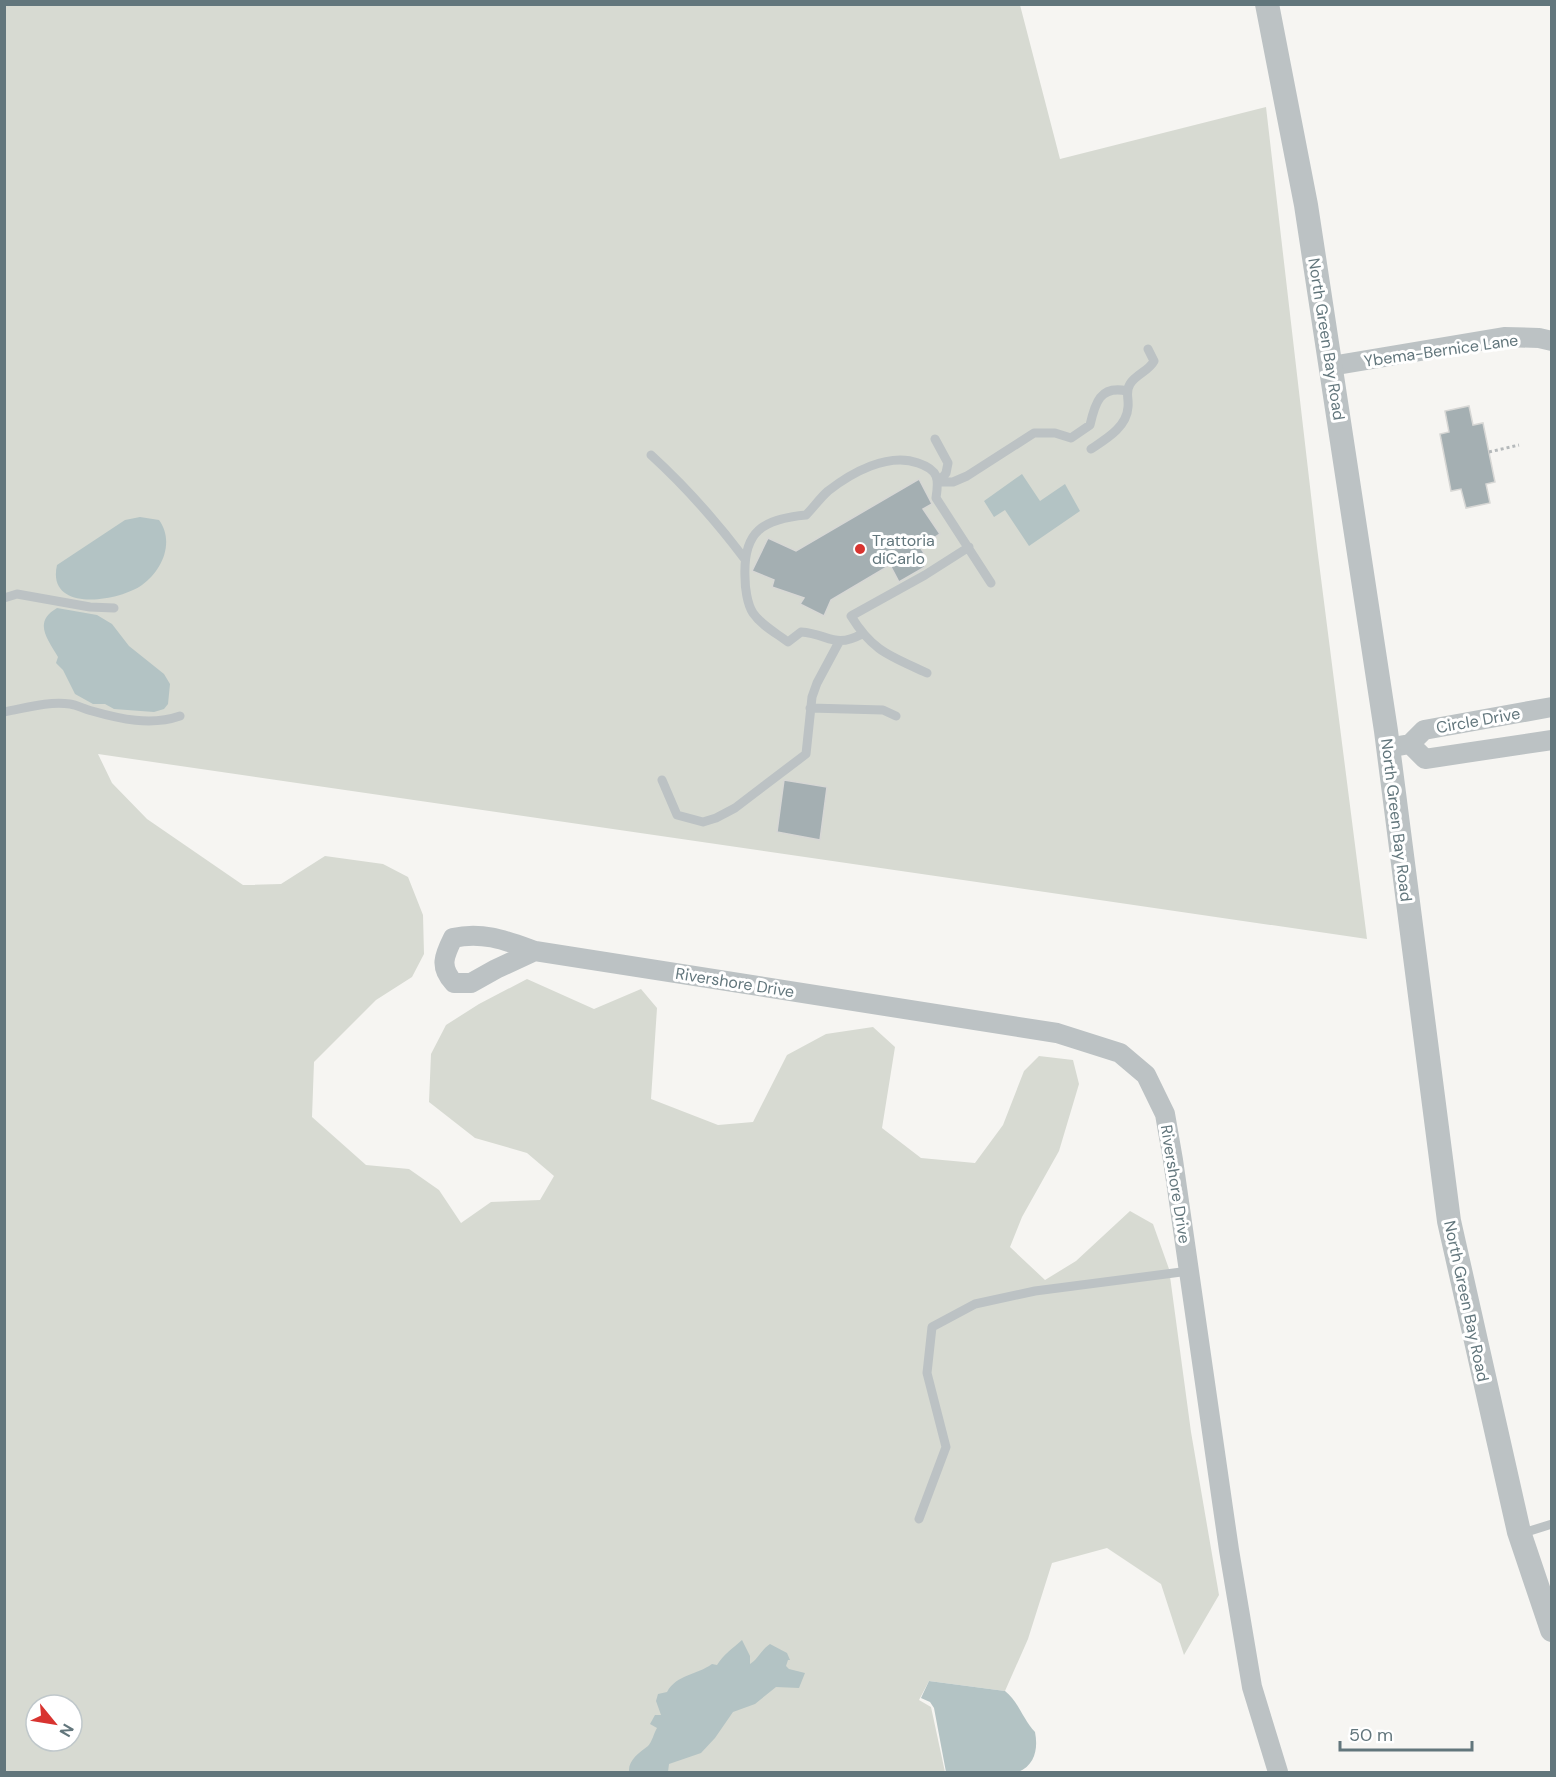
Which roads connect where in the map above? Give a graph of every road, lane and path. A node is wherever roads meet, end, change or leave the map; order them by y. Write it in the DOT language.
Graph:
graph roads {
  1 [pos="1267,4"];
  2 [pos="1551,341"];
  3 [pos="1148,349"];
  4 [pos="1331,366"];
  5 [pos="1127,391"];
  6 [pos="935,439"];
  7 [pos="1519,445"];
  8 [pos="1091,449"];
  9 [pos="1489,452"];
  10 [pos="651,455"];
  11 [pos="939,482"];
  12 [pos="969,547"];
  13 [pos="744,558"];
  14 [pos="991,583"];
  15 [pos="4,598"];
  16 [pos="114,608"];
  17 [pos="862,634"];
  18 [pos="839,642"];
  19 [pos="927,673"];
  20 [pos="1551,707"];
  21 [pos="810,708"];
  22 [pos="4,712"];
  23 [pos="180,716"];
  24 [pos="896,716"];
  25 [pos="1551,740"];
  26 [pos="1398,746"];
  27 [pos="662,780"];
  28 [pos="535,951"];
  29 [pos="1189,1271"];
  30 [pos="919,1519"];
  31 [pos="1551,1524"];
  32 [pos="1519,1534"];
  33 [pos="1551,1630"];
  34 [pos="1278,1773"];
  1 -- 4 [label="street, North Green Bay Road"];
  2 -- 4 [label="street, Ybema-Bernice Lane"];
  3 -- 5 [label="lane"];
  4 -- 26 [label="street, North Green Bay Road"];
  5 -- 8 [label="lane"];
  5 -- 11 [label="lane"];
  6 -- 11 [label="lane"];
  7 -- 9 [label="path"];
  10 -- 13 [label="lane"];
  11 -- 12 [label="lane"];
  11 -- 13 [label="lane"];
  12 -- 14 [label="lane"];
  12 -- 17 [label="lane"];
  13 -- 18 [label="lane"];
  15 -- 16 [label="lane"];
  17 -- 18 [label="lane"];
  17 -- 19 [label="lane"];
  18 -- 21 [label="lane"];
  20 -- 26 [label="street, Circle Drive"];
  21 -- 24 [label="lane"];
  21 -- 27 [label="lane"];
  22 -- 23 [label="lane"];
  25 -- 26 [label="street, Circle Drive"];
  26 -- 32 [label="street, North Green Bay Road"];
  28 -- 29 [label="street, Rivershore Drive"];
  29 -- 30 [label="lane"];
  29 -- 34 [label="street, Rivershore Drive"];
  31 -- 32 [label="lane"];
  32 -- 33 [label="street, North Green Bay Road"];
}
